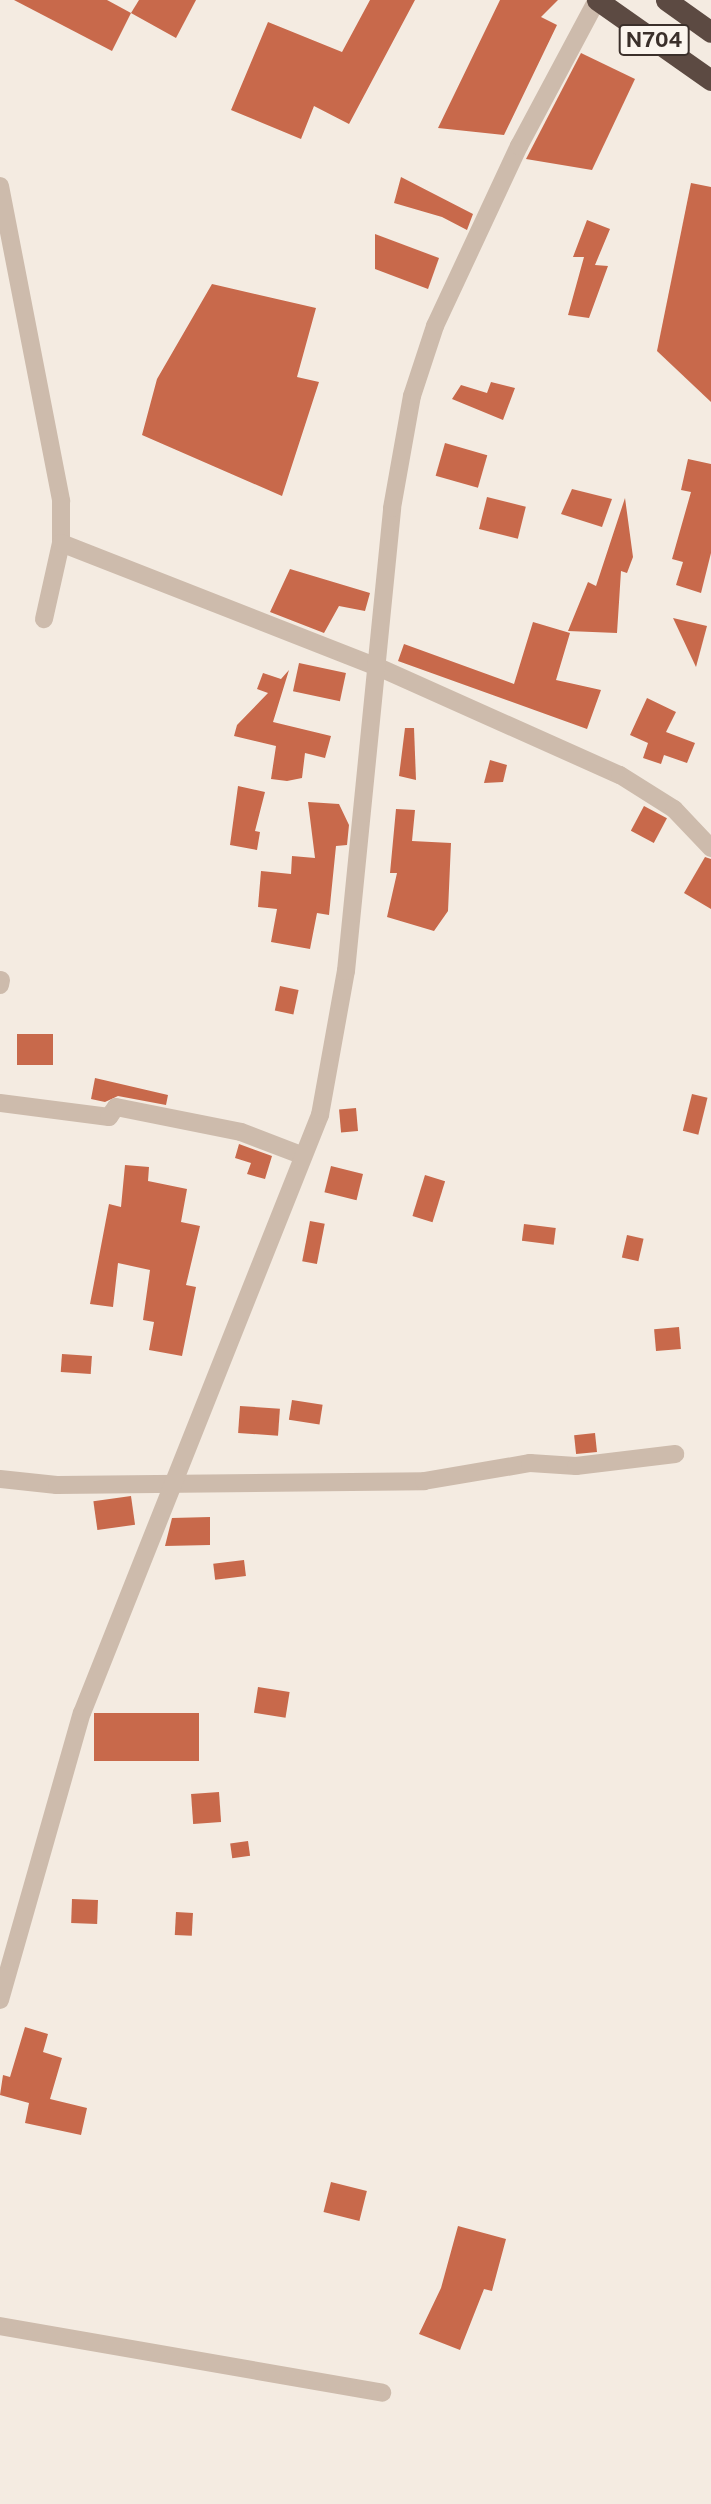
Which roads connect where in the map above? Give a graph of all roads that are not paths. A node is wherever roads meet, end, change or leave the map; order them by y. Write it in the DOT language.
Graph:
graph roads {
  1 [pos="597,0"];
  2 [pos="666,0"];
  3 [pos="711,32"];
  4 [pos="711,80"];
  5 [pos="0,186"];
  6 [pos="61,542"];
  7 [pos="44,619"];
  8 [pos="378,667"];
  9 [pos="711,848"];
  10 [pos="0,1103"];
  11 [pos="301,1154"];
  12 [pos="675,1454"];
  13 [pos="0,1479"];
  14 [pos="171,1481"];
  15 [pos="0,2000"];
  16 [pos="0,2326"];
  17 [pos="382,2393"];
  1 -- 4 [label="highway, N704"];
  1 -- 8 [label="street"];
  2 -- 3 [label="highway, N704"];
  5 -- 6 [label="street"];
  6 -- 7 [label="street"];
  6 -- 8 [label="street"];
  8 -- 9 [label="street"];
  8 -- 11 [label="street"];
  10 -- 11 [label="street"];
  11 -- 14 [label="street"];
  12 -- 14 [label="street"];
  13 -- 14 [label="street"];
  14 -- 15 [label="street"];
  16 -- 17 [label="street"];
}
